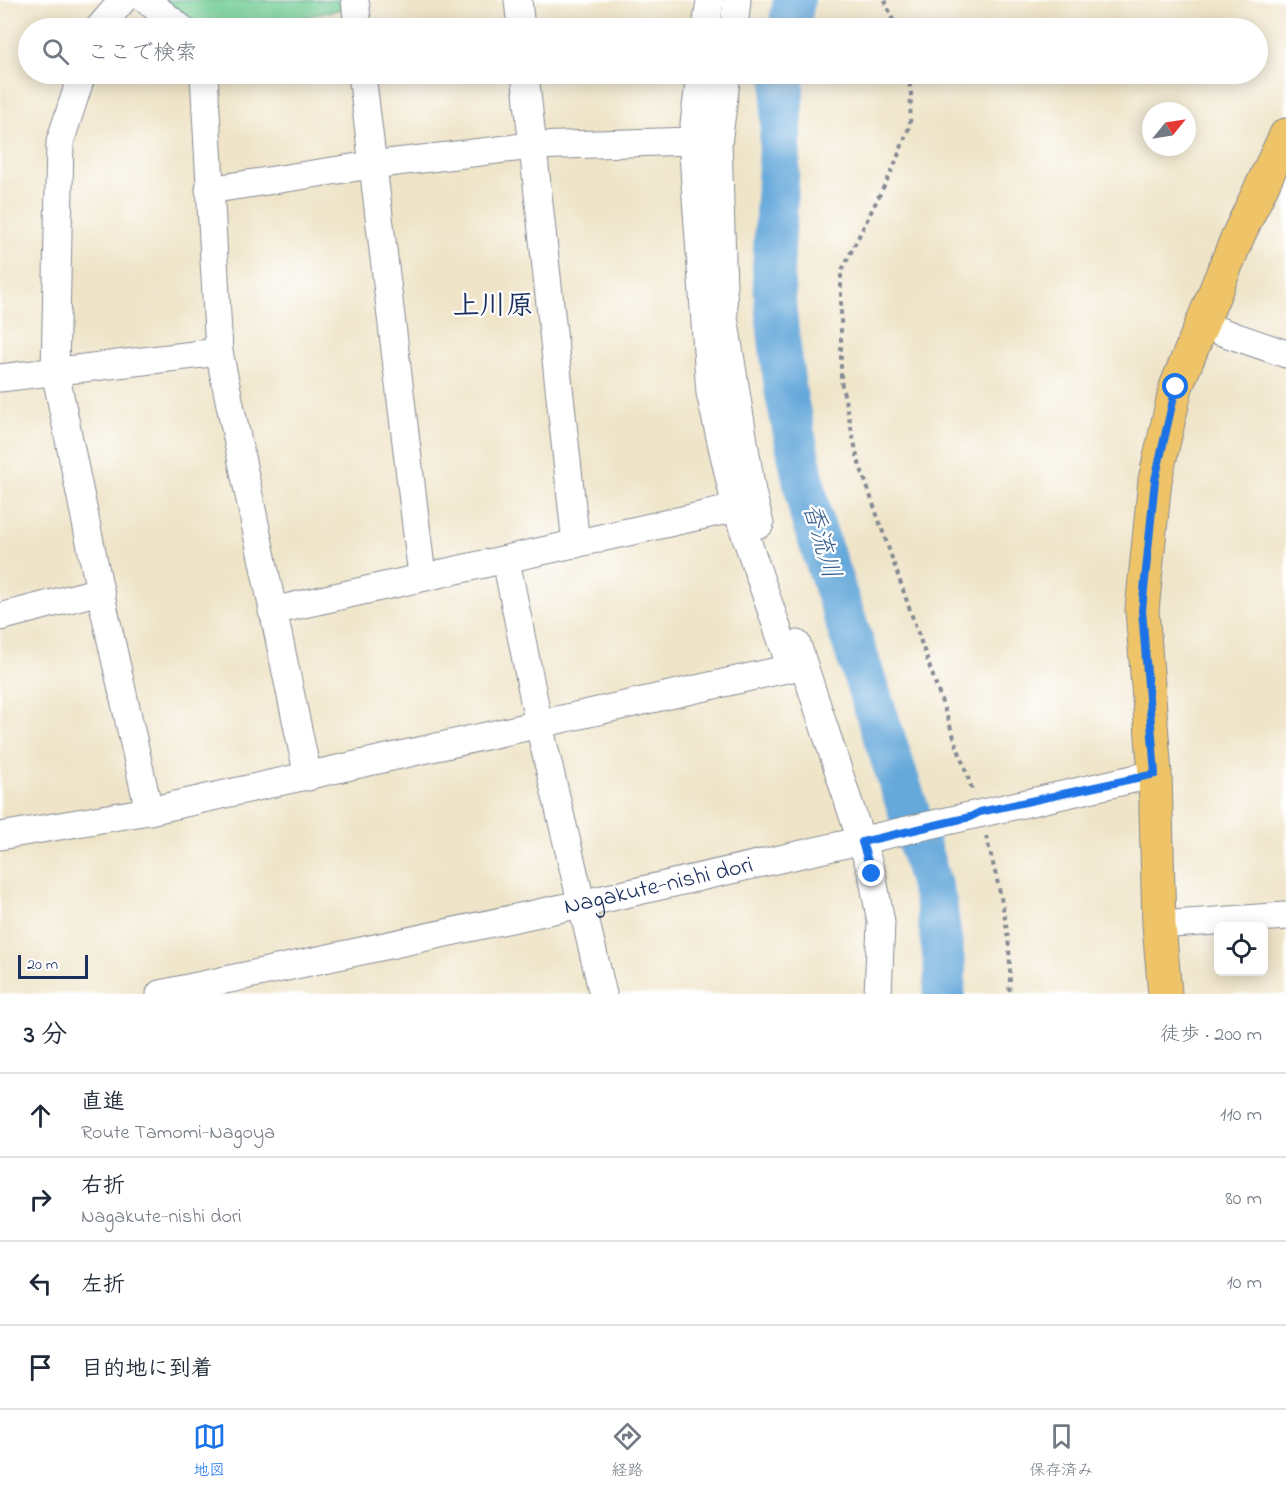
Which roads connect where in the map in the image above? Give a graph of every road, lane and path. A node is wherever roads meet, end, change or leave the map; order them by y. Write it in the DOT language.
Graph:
graph roads {
  1 [pos="123,0"];
  2 [pos="146,0"];
  3 [pos="355,0"];
  4 [pos="518,0"];
  5 [pos="710,0"];
  6 [pos="737,0"];
  7 [pos="885,0"];
  8 [pos="108,18"];
  9 [pos="168,18"];
  10 [pos="357,18"];
  11 [pos="520,18"];
  12 [pos="707,18"];
  13 [pos="735,18"];
  14 [pos="892,18"];
  15 [pos="79,84"];
  16 [pos="204,84"];
  17 [pos="363,84"];
  18 [pos="526,84"];
  19 [pos="699,84"];
  20 [pos="726,84"];
  21 [pos="910,84"];
  22 [pos="1286,135"];
  23 [pos="692,141"];
  24 [pos="532,146"];
  25 [pos="371,165"];
  26 [pos="209,190"];
  27 [pos="1203,325"];
  28 [pos="219,352"];
  29 [pos="1286,354"];
  30 [pos="55,371"];
  31 [pos="0,378"];
  32 [pos="736,508"];
  33 [pos="576,544"];
  34 [pos="506,560"];
  35 [pos="422,576"];
  36 [pos="100,591"];
  37 [pos="272,611"];
  38 [pos="0,617"];
  39 [pos="539,725"];
  40 [pos="1155,774"];
  41 [pos="308,777"];
  42 [pos="149,811"];
  43 [pos="975,814"];
  44 [pos="0,836"];
  45 [pos="867,840"];
  46 [pos="581,904"];
  47 [pos="1286,916"];
  48 [pos="1159,925"];
  49 [pos="160,994"];
  50 [pos="603,994"];
  51 [pos="878,994"];
  52 [pos="1009,994"];
  53 [pos="1165,994"];
  1 -- 8 [label="street"];
  2 -- 9 [label="street"];
  3 -- 10 [label="street"];
  4 -- 11 [label="street"];
  5 -- 12 [label="street"];
  6 -- 13 [label="street"];
  7 -- 14 [label="path"];
  15 -- 30 [label="street"];
  16 -- 26 [label="street"];
  17 -- 25 [label="street"];
  18 -- 24 [label="street"];
  19 -- 23 [label="street"];
  20 -- 45 [label="street"];
  21 -- 43 [label="path"];
  22 -- 27 [label="main road"];
  23 -- 24 [label="street"];
  23 -- 32 [label="street"];
  24 -- 25 [label="street"];
  24 -- 33 [label="street"];
  25 -- 26 [label="street"];
  25 -- 35 [label="street"];
  26 -- 28 [label="street"];
  27 -- 29 [label="street"];
  27 -- 40 [label="main road"];
  28 -- 30 [label="street"];
  28 -- 37 [label="street"];
  30 -- 31 [label="street"];
  30 -- 36 [label="street"];
  32 -- 33 [label="street"];
  32 -- 39 [label="street"];
  33 -- 34 [label="street"];
  34 -- 35 [label="street"];
  34 -- 39 [label="street"];
  35 -- 37 [label="street"];
  36 -- 38 [label="street"];
  36 -- 42 [label="street"];
  37 -- 41 [label="street"];
  39 -- 41 [label="street"];
  39 -- 46 [label="street"];
  40 -- 43 [label="street, Nagakute-nishi dori"];
  40 -- 48 [label="main road"];
  41 -- 42 [label="street"];
  42 -- 44 [label="street"];
  43 -- 45 [label="street, Nagakute-nishi dori"];
  43 -- 52 [label="path"];
  45 -- 46 [label="street, Nagakute-nishi dori"];
  45 -- 51 [label="street"];
  46 -- 49 [label="street, Nagakute-nishi dori"];
  46 -- 50 [label="street"];
  47 -- 48 [label="street"];
  48 -- 53 [label="main road"];
}
